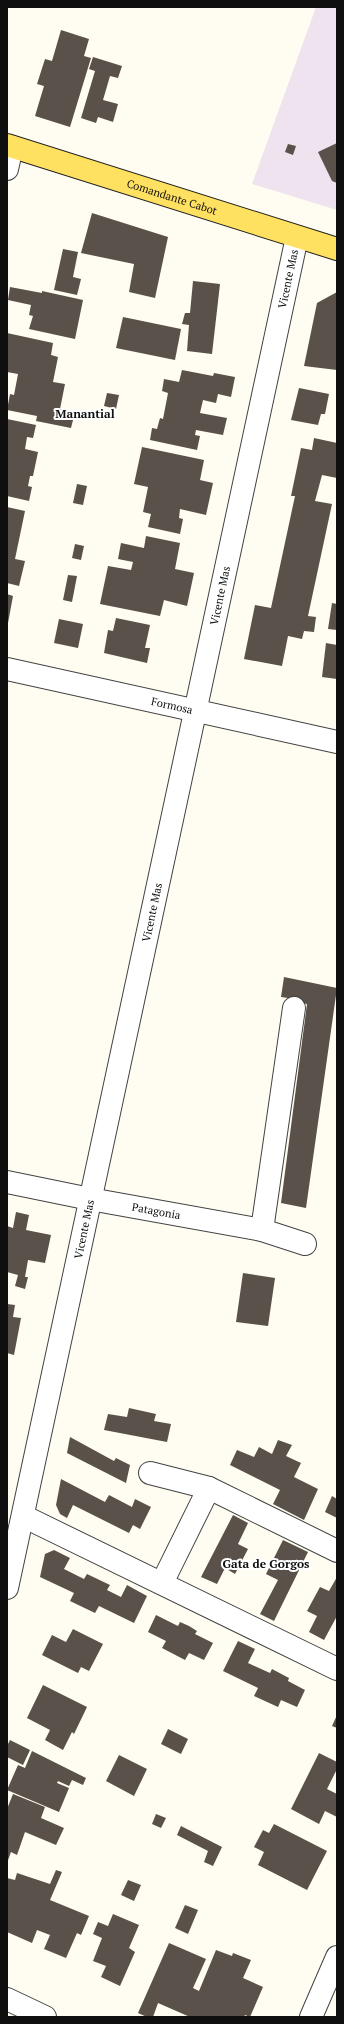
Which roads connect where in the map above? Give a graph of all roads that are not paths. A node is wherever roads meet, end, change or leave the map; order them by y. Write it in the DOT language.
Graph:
graph roads {
  1 [pos="10,146"];
  2 [pos="7,170"];
  3 [pos="297,236"];
  4 [pos="337,249"];
  5 [pos="7,670"];
  6 [pos="196,711"];
  7 [pos="337,742"];
  8 [pos="294,1008"];
  9 [pos="7,1182"];
  10 [pos="90,1199"];
  11 [pos="262,1230"];
  12 [pos="305,1244"];
  13 [pos="150,1473"];
  14 [pos="209,1488"];
  15 [pos="22,1516"];
  16 [pos="337,1552"];
  17 [pos="162,1584"];
  18 [pos="7,1588"];
  19 [pos="337,1669"];
  20 [pos="337,1957"];
  21 [pos="7,1999"];
  22 [pos="44,2017"];
  23 [pos="311,2017"];
  1 -- 2 [label="street"];
  1 -- 3 [label="main road, Comandante Cabot"];
  3 -- 4 [label="main road, Comandante Cabot"];
  3 -- 6 [label="street, Vicente Mas"];
  5 -- 6 [label="street, Formosa"];
  6 -- 7 [label="street, Formosa"];
  6 -- 10 [label="street, Vicente Mas"];
  8 -- 11 [label="street"];
  9 -- 10 [label="street, Patagonia"];
  10 -- 11 [label="street, Patagonia"];
  10 -- 15 [label="street, Vicente Mas"];
  11 -- 12 [label="street, Patagonia"];
  13 -- 14 [label="street"];
  14 -- 16 [label="street"];
  14 -- 17 [label="street"];
  15 -- 17 [label="street"];
  15 -- 18 [label="street, Vicente Mas"];
  17 -- 19 [label="street"];
  20 -- 23 [label="street"];
  21 -- 22 [label="street"];
}
